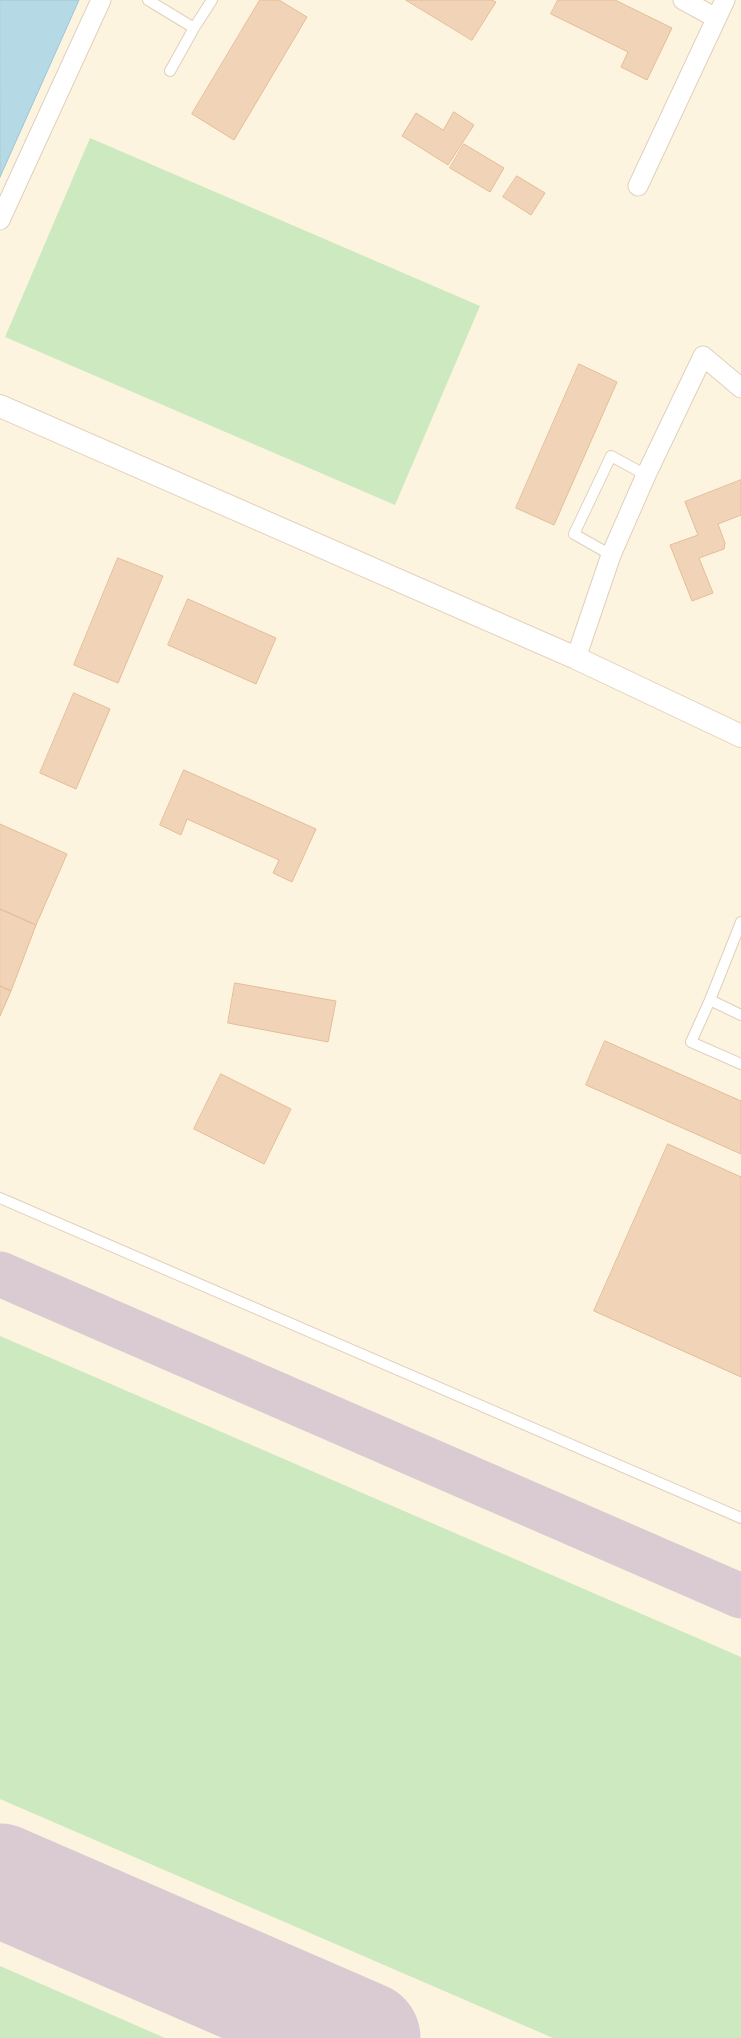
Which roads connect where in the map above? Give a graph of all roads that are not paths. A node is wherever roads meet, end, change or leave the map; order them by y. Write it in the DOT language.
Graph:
graph roads {
  1 [pos="101,0"];
  2 [pos="148,0"];
  3 [pos="212,0"];
  4 [pos="683,0"];
  5 [pos="725,0"];
  6 [pos="716,18"];
  7 [pos="194,28"];
  8 [pos="170,71"];
  9 [pos="638,186"];
  10 [pos="0,220"];
  11 [pos="741,388"];
  12 [pos="0,406"];
  13 [pos="646,475"];
  14 [pos="611,554"];
  15 [pos="576,658"];
  16 [pos="741,736"];
  17 [pos="741,922"];
  18 [pos="710,1000"];
  19 [pos="741,1014"];
  20 [pos="741,1064"];
  21 [pos="0,1198"];
  22 [pos="741,1518"];
  1 -- 10 [label="street"];
  2 -- 7 [label="lane"];
  3 -- 7 [label="lane"];
  4 -- 6 [label="street"];
  5 -- 6 [label="street"];
  6 -- 9 [label="street"];
  7 -- 8 [label="lane"];
  11 -- 13 [label="street"];
  12 -- 15 [label="street"];
  13 -- 14 [label="street"];
  13 -- 14 [label="lane"];
  14 -- 15 [label="street"];
  15 -- 16 [label="street"];
  17 -- 18 [label="lane"];
  18 -- 19 [label="lane"];
  18 -- 20 [label="lane"];
  21 -- 22 [label="lane"];
}
